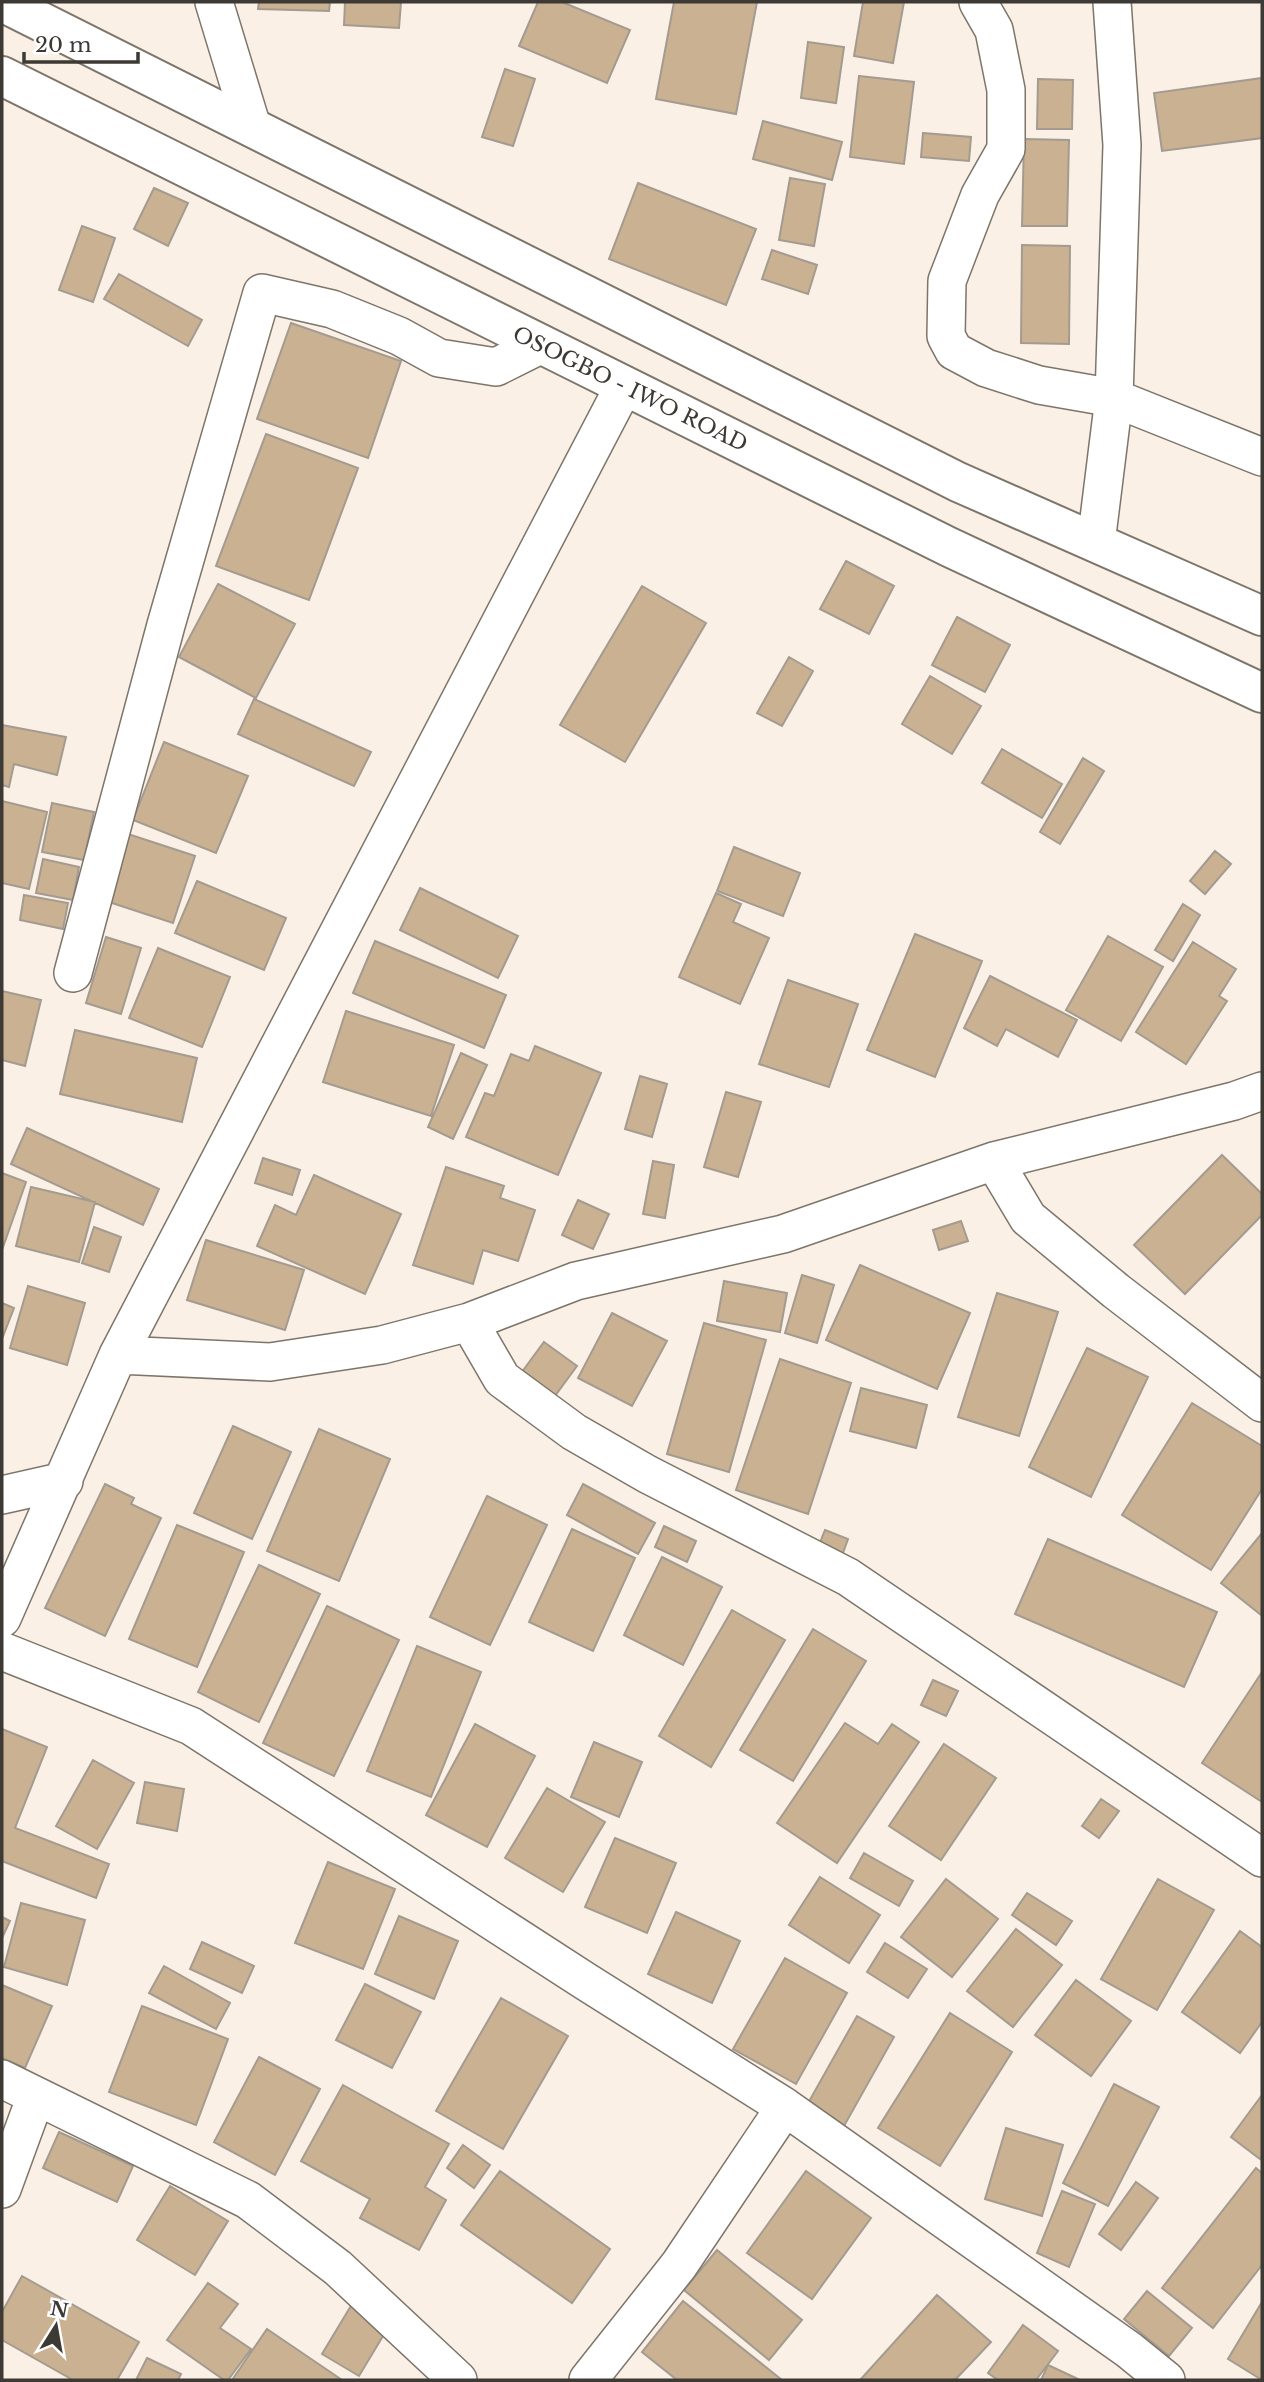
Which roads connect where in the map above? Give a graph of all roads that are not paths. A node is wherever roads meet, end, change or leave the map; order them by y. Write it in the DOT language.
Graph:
graph roads {
  1 [pos="2,2"];
  2 [pos="214,2"];
  3 [pos="978,2"];
  4 [pos="1112,2"];
  5 [pos="2,76"];
  6 [pos="252,127"];
  7 [pos="540,345"];
  8 [pos="624,386"];
  9 [pos="1114,398"];
  10 [pos="1262,457"];
  11 [pos="1096,543"];
  12 [pos="1262,615"];
  13 [pos="1262,693"];
  14 [pos="73,973"];
  15 [pos="1262,1091"];
  16 [pos="994,1161"];
  17 [pos="470,1322"];
  18 [pos="118,1355"];
  19 [pos="1262,1403"];
  20 [pos="64,1481"];
  21 [pos="2,1495"];
  22 [pos="2,1618"];
  23 [pos="2,1651"];
  24 [pos="1262,1858"];
  25 [pos="2,2079"];
  26 [pos="36,2096"];
  27 [pos="785,2107"];
  28 [pos="2,2189"];
  29 [pos="457,2380"];
  30 [pos="588,2380"];
  31 [pos="1166,2380"];
  1 -- 6 [label="main road"];
  2 -- 6 [label="street"];
  3 -- 9 [label="street"];
  4 -- 9 [label="street"];
  5 -- 7 [label="main road, OSOGBO - IWO ROAD"];
  6 -- 11 [label="main road"];
  7 -- 8 [label="main road, OSOGBO - IWO ROAD"];
  7 -- 14 [label="street"];
  8 -- 13 [label="main road, OSOGBO - IWO ROAD"];
  8 -- 18 [label="street"];
  9 -- 10 [label="street"];
  9 -- 11 [label="street"];
  11 -- 12 [label="main road"];
  15 -- 16 [label="street"];
  16 -- 17 [label="street"];
  16 -- 19 [label="street"];
  17 -- 18 [label="street"];
  17 -- 24 [label="street"];
  18 -- 20 [label="street"];
  20 -- 21 [label="street"];
  20 -- 22 [label="street"];
  23 -- 27 [label="street"];
  25 -- 26 [label="street"];
  26 -- 28 [label="street"];
  26 -- 29 [label="street"];
  27 -- 30 [label="street"];
  27 -- 31 [label="street"];
}
